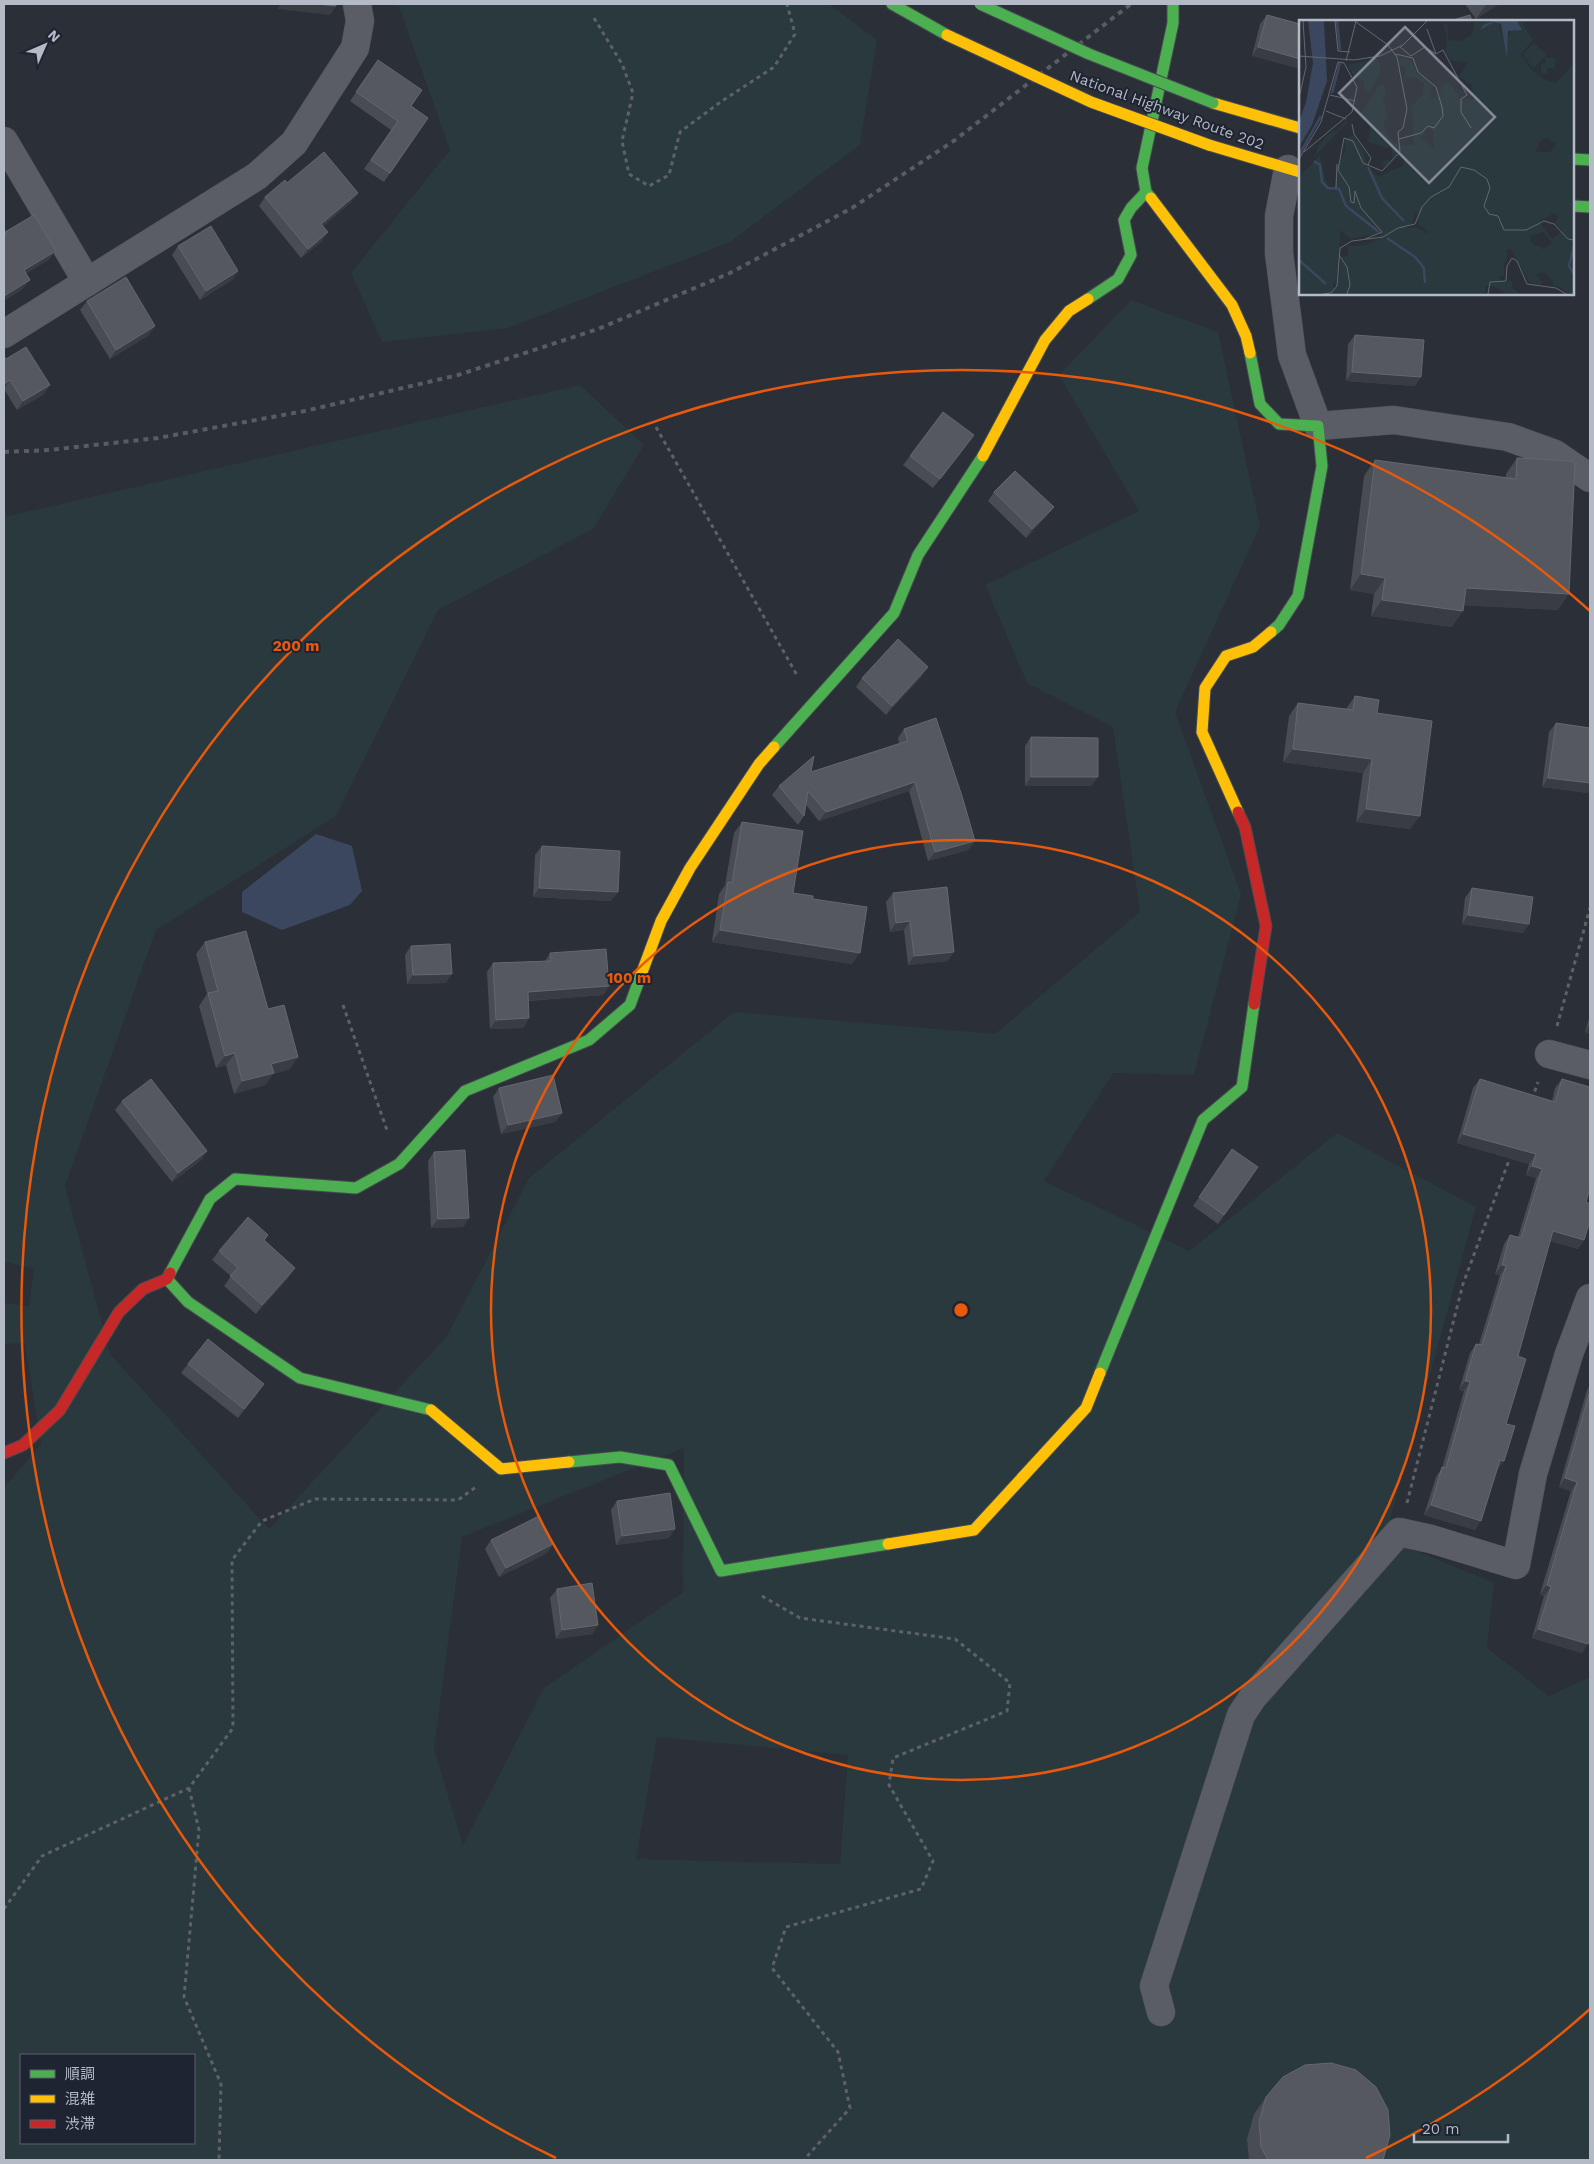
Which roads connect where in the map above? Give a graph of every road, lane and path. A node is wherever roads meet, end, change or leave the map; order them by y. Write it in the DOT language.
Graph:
graph roads {
  1 [pos="357,4"];
  2 [pos="787,4"];
  3 [pos="892,4"];
  4 [pos="980,4"];
  5 [pos="1173,4"];
  6 [pos="594,18"];
  7 [pos="1299,128"];
  8 [pos="4,141"];
  9 [pos="1574,159"];
  10 [pos="1590,160"];
  11 [pos="1294,171"];
  12 [pos="1146,192"];
  13 [pos="1574,206"];
  14 [pos="1590,207"];
  15 [pos="87,282"];
  16 [pos="4,334"];
  17 [pos="1318,426"];
  18 [pos="656,428"];
  19 [pos="1590,478"];
  20 [pos="813,703"];
  21 [pos="1590,908"];
  22 [pos="343,1005"];
  23 [pos="1549,1054"];
  24 [pos="1590,1065"];
  25 [pos="1532,1100"];
  26 [pos="1514,1146"];
  27 [pos="399,1164"];
  28 [pos="167,1279"];
  29 [pos="1590,1298"];
  30 [pos="4,1453"];
  31 [pos="501,1469"];
  32 [pos="1399,1532"];
  33 [pos="760,1594"];
  34 [pos="188,1788"];
  35 [pos="4,1909"];
  36 [pos="1161,2012"];
  37 [pos="219,2160"];
  38 [pos="804,2160"];
  1 -- 15 [label="street"];
  2 -- 6 [label="path"];
  3 -- 11 [label="main road, National Highway Route 202, bridge"];
  4 -- 7 [label="main road, National Highway Route 202, bridge"];
  5 -- 12 [label="main road"];
  8 -- 15 [label="street"];
  9 -- 10 [label="main road"];
  11 -- 17 [label="street"];
  12 -- 17 [label="main road"];
  12 -- 20 [label="main road"];
  13 -- 14 [label="main road"];
  15 -- 16 [label="street"];
  17 -- 19 [label="street"];
  17 -- 31 [label="main road"];
  18 -- 20 [label="path"];
  20 -- 27 [label="main road"];
  21 -- 23 [label="path"];
  22 -- 27 [label="path"];
  23 -- 24 [label="street"];
  23 -- 25 [label="path"];
  26 -- 32 [label="path"];
  27 -- 28 [label="main road"];
  28 -- 30 [label="main road"];
  28 -- 31 [label="main road"];
  29 -- 32 [label="street"];
  31 -- 34 [label="path"];
  32 -- 36 [label="street"];
  33 -- 38 [label="path"];
  34 -- 35 [label="path"];
  34 -- 37 [label="path"];
}
